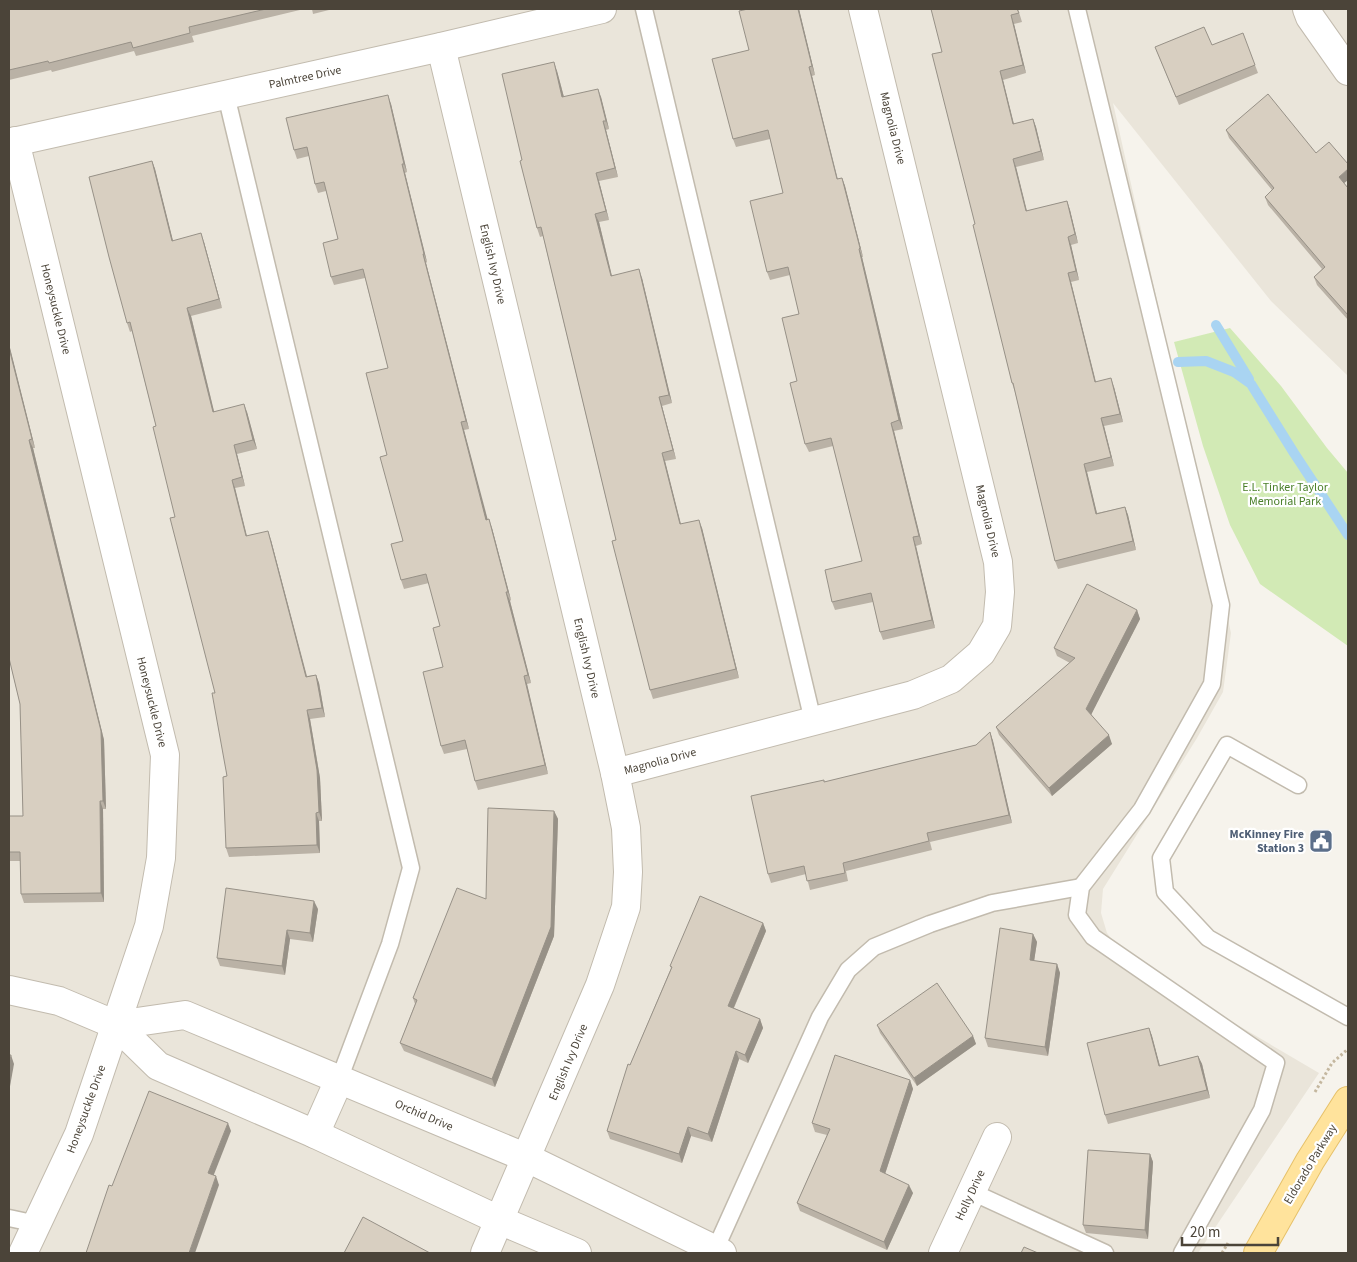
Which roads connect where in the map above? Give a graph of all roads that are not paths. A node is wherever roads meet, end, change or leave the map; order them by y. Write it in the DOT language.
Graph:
graph roads {
  1 [pos="602,9"];
  2 [pos="644,9"];
  3 [pos="864,9"];
  4 [pos="1077,9"];
  5 [pos="1307,9"];
  6 [pos="441,47"];
  7 [pos="1348,71"];
  8 [pos="226,95"];
  9 [pos="12,142"];
  10 [pos="813,721"];
  11 [pos="615,773"];
  12 [pos="1298,786"];
  13 [pos="1082,887"];
  14 [pos="9,990"];
  15 [pos="1348,1017"];
  16 [pos="116,1025"];
  17 [pos="339,1080"];
  18 [pos="1348,1101"];
  19 [pos="315,1134"];
  20 [pos="997,1137"];
  21 [pos="527,1158"];
  22 [pos="972,1192"];
  23 [pos="9,1218"];
  24 [pos="499,1220"];
  25 [pos="37,1224"];
  26 [pos="717,1252"];
  27 [pos="23,1253"];
  28 [pos="485,1253"];
  29 [pos="577,1253"];
  30 [pos="944,1253"];
  31 [pos="1105,1253"];
  32 [pos="1182,1253"];
  33 [pos="1258,1253"];
  1 -- 6 [label="street, Palmtree Drive"];
  2 -- 10 [label="lane"];
  3 -- 10 [label="street, Magnolia Drive"];
  4 -- 13 [label="lane"];
  5 -- 7 [label="street"];
  6 -- 8 [label="street, Palmtree Drive"];
  6 -- 11 [label="street, English Ivy Drive"];
  8 -- 9 [label="street, Palmtree Drive"];
  8 -- 17 [label="lane"];
  9 -- 16 [label="street, Honeysuckle Drive"];
  10 -- 11 [label="street, Magnolia Drive"];
  11 -- 21 [label="street, English Ivy Drive"];
  12 -- 15 [label="lane"];
  13 -- 26 [label="lane"];
  13 -- 32 [label="lane"];
  14 -- 16 [label="street"];
  16 -- 17 [label="street, Orchid Drive"];
  16 -- 19 [label="street"];
  16 -- 25 [label="street, Honeysuckle Drive"];
  17 -- 19 [label="street"];
  17 -- 21 [label="street, Orchid Drive"];
  18 -- 33 [label="main road, Eldorado Parkway"];
  19 -- 24 [label="street"];
  20 -- 22 [label="street, Holly Drive"];
  21 -- 24 [label="street, English Ivy Drive"];
  21 -- 26 [label="street, Orchid Drive"];
  22 -- 30 [label="street, Holly Drive"];
  22 -- 31 [label="lane"];
  23 -- 25 [label="lane"];
  24 -- 28 [label="street, English Ivy Drive"];
  24 -- 29 [label="street"];
  25 -- 27 [label="street, Honeysuckle Drive"];
}
